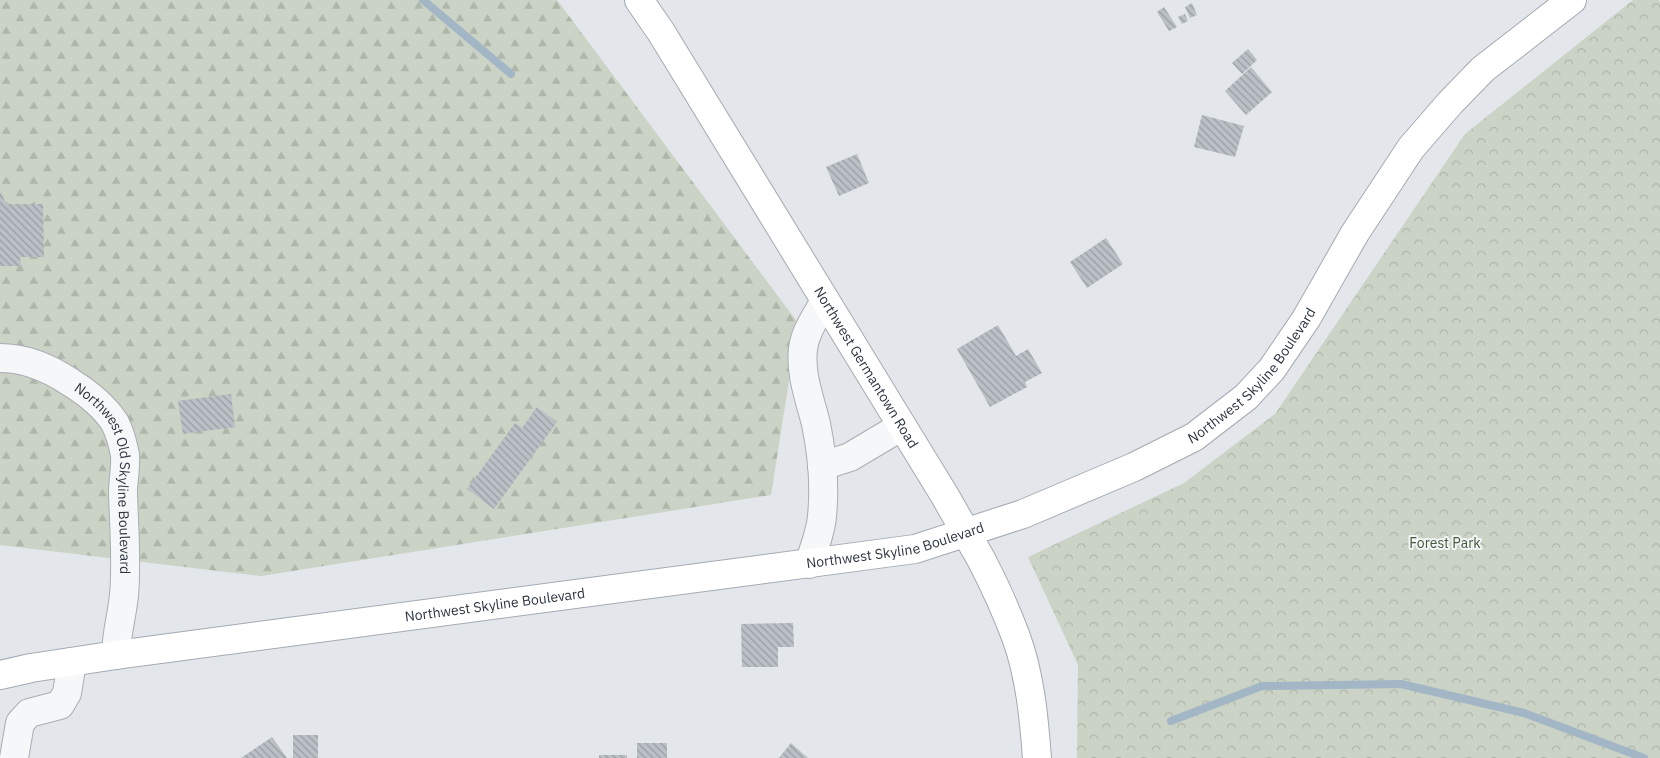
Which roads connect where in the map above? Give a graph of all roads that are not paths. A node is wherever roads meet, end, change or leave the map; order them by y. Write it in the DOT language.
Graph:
graph roads {
  1 [pos="639,0"];
  2 [pos="1572,0"];
  3 [pos="825,300"];
  4 [pos="0,358"];
  5 [pos="902,426"];
  6 [pos="822,466"];
  7 [pos="967,533"];
  8 [pos="809,564"];
  9 [pos="116,655"];
  10 [pos="72,662"];
  11 [pos="0,675"];
  12 [pos="14,758"];
  13 [pos="1037,758"];
  1 -- 3 [label="main road, Northwest Germantown Road"];
  2 -- 7 [label="main road, Northwest Skyline Boulevard"];
  3 -- 5 [label="main road, Northwest Germantown Road"];
  3 -- 6 [label="street"];
  4 -- 9 [label="street, Northwest Old Skyline Boulevard"];
  5 -- 6 [label="street"];
  5 -- 7 [label="main road, Northwest Germantown Road"];
  6 -- 8 [label="street"];
  7 -- 8 [label="main road, Northwest Skyline Boulevard"];
  7 -- 13 [label="main road, Northwest Germantown Road"];
  8 -- 9 [label="main road, Northwest Skyline Boulevard"];
  9 -- 10 [label="main road, Northwest Skyline Boulevard"];
  10 -- 11 [label="main road, Northwest Skyline Boulevard"];
  10 -- 12 [label="street"];
}
